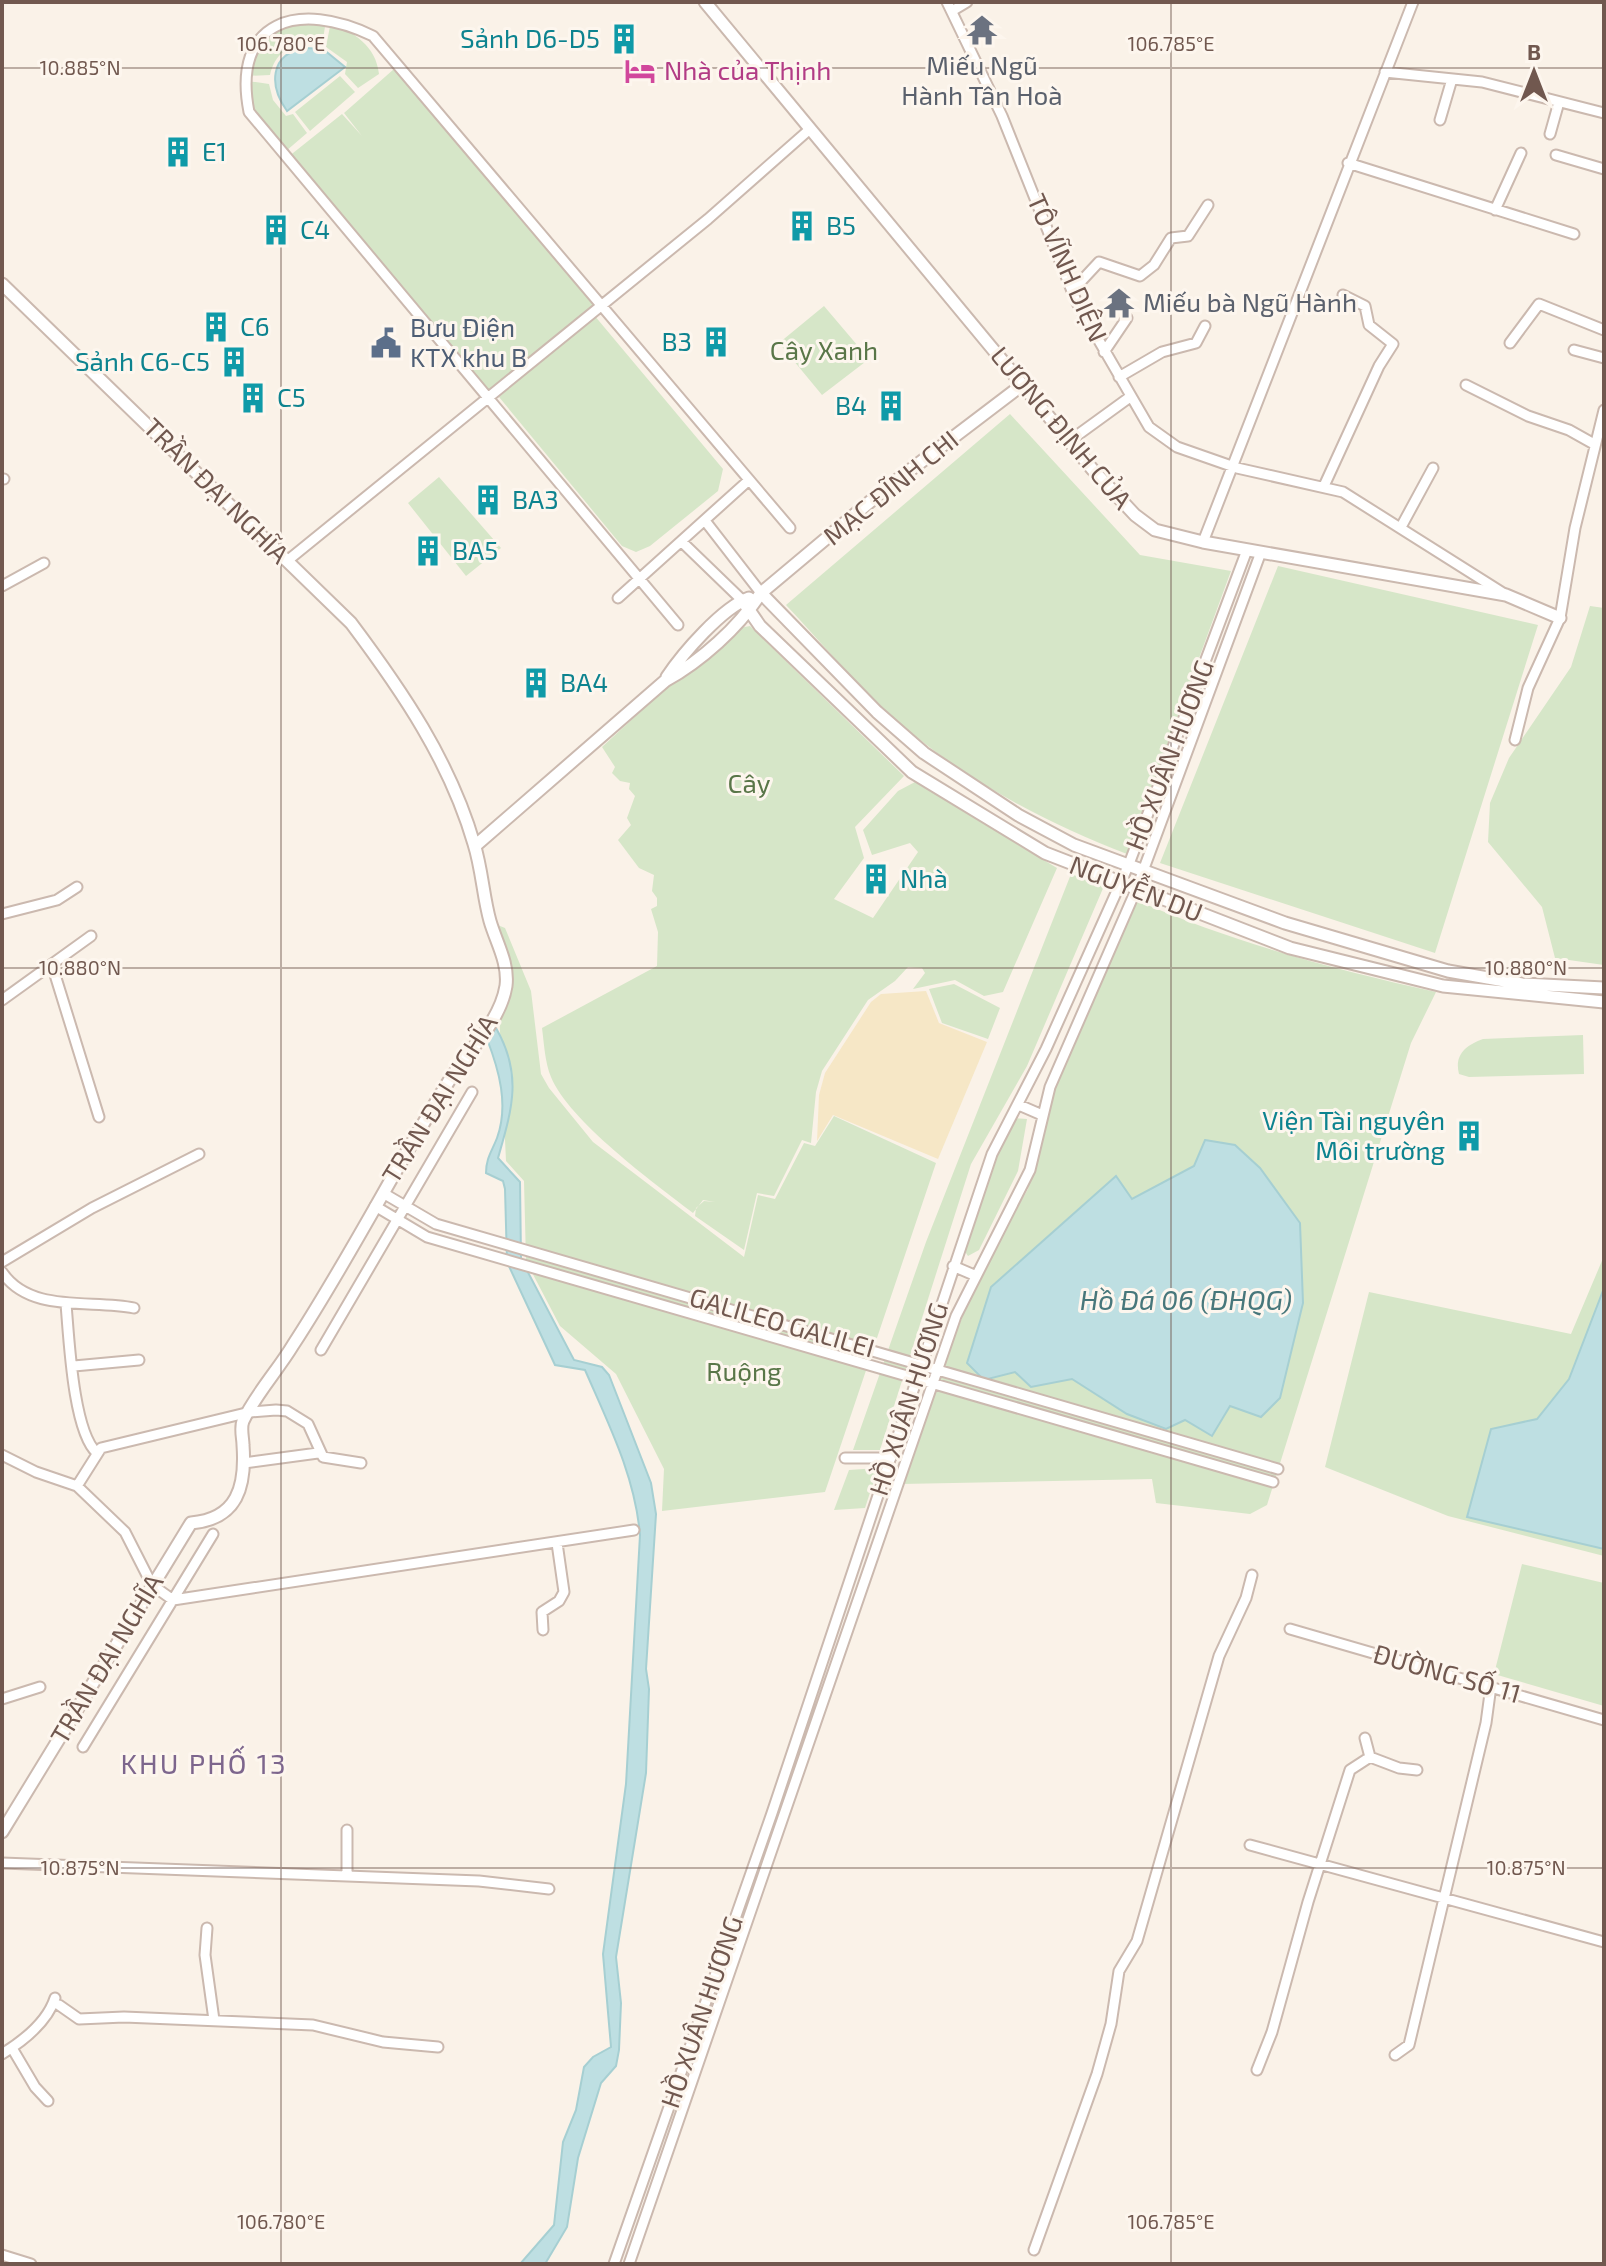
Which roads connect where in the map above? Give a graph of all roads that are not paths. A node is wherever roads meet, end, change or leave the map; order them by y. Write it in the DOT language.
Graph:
graph roads {
  1 [pos="705,2"];
  2 [pos="967,2"];
  3 [pos="1413,2"];
  4 [pos="950,7"];
  5 [pos="1385,72"];
  6 [pos="1452,79"];
  7 [pos="1559,102"];
  8 [pos="1604,113"];
  9 [pos="1440,120"];
  10 [pos="810,129"];
  11 [pos="1550,134"];
  12 [pos="1521,153"];
  13 [pos="1556,155"];
  14 [pos="1348,163"];
  15 [pos="1604,169"];
  16 [pos="1208,205"];
  17 [pos="1495,210"];
  18 [pos="1574,234"];
  19 [pos="2,284"];
  20 [pos="1072,291"];
  21 [pos="1343,295"];
  22 [pos="601,306"];
  23 [pos="1127,318"];
  24 [pos="1205,326"];
  25 [pos="1604,330"];
  26 [pos="1510,343"];
  27 [pos="1574,350"];
  28 [pos="1104,352"];
  29 [pos="1604,358"];
  30 [pos="1119,377"];
  31 [pos="1022,385"];
  32 [pos="1466,385"];
  33 [pos="1130,397"];
  34 [pos="487,399"];
  35 [pos="1604,410"];
  36 [pos="1068,442"];
  37 [pos="1594,444"];
  38 [pos="1232,466"];
  39 [pos="1433,468"];
  40 [pos="749,480"];
  41 [pos="1324,486"];
  42 [pos="706,522"];
  43 [pos="1401,527"];
  44 [pos="790,528"];
  45 [pos="682,542"];
  46 [pos="1203,542"];
  47 [pos="1247,550"];
  48 [pos="1261,552"];
  49 [pos="287,561"];
  50 [pos="44,563"];
  51 [pos="639,580"];
  52 [pos="2,586"];
  53 [pos="761,593"];
  54 [pos="1506,595"];
  55 [pos="618,598"];
  56 [pos="746,605"];
  57 [pos="1560,618"];
  58 [pos="678,625"];
  59 [pos="1515,740"];
  60 [pos="1074,845"];
  61 [pos="475,846"];
  62 [pos="1067,863"];
  63 [pos="1129,864"];
  64 [pos="1143,871"];
  65 [pos="1121,883"];
  66 [pos="77,887"];
  67 [pos="1136,890"];
  68 [pos="2,914"];
  69 [pos="91,936"];
  70 [pos="52,965"];
  71 [pos="1448,971"];
  72 [pos="1443,986"];
  73 [pos="1604,988"];
  74 [pos="2,1000"];
  75 [pos="1604,1002"];
  76 [pos="472,1092"];
  77 [pos="1019,1105"];
  78 [pos="1042,1115"];
  79 [pos="99,1117"];
  80 [pos="199,1154"];
  81 [pos="383,1193"];
  82 [pos="375,1206"];
  83 [pos="405,1206"];
  84 [pos="398,1219"];
  85 [pos="447,1227"];
  86 [pos="442,1241"];
  87 [pos="2,1262"];
  88 [pos="953,1266"];
  89 [pos="2,1272"];
  90 [pos="974,1275"];
  91 [pos="66,1304"];
  92 [pos="134,1308"];
  93 [pos="321,1350"];
  94 [pos="139,1360"];
  95 [pos="921,1363"];
  96 [pos="74,1366"];
  97 [pos="937,1367"];
  98 [pos="915,1381"];
  99 [pos="931,1385"];
  100 [pos="250,1412"];
  101 [pos="97,1453"];
  102 [pos="318,1453"];
  103 [pos="2,1455"];
  104 [pos="845,1458"];
  105 [pos="891,1458"];
  106 [pos="244,1463"];
  107 [pos="361,1463"];
  108 [pos="1278,1469"];
  109 [pos="1273,1482"];
  110 [pos="77,1486"];
  111 [pos="634,1530"];
  112 [pos="213,1534"];
  113 [pos="557,1543"];
  114 [pos="1252,1575"];
  115 [pos="152,1585"];
  116 [pos="173,1600"];
  117 [pos="1290,1629"];
  118 [pos="543,1630"];
  119 [pos="1491,1686"];
  120 [pos="40,1687"];
  121 [pos="2,1699"];
  122 [pos="1604,1720"];
  123 [pos="1365,1738"];
  124 [pos="83,1747"];
  125 [pos="1370,1757"];
  126 [pos="1417,1770"];
  127 [pos="772,1813"];
  128 [pos="785,1818"];
  129 [pos="347,1830"];
  130 [pos="2,1832"];
  131 [pos="1250,1845"];
  132 [pos="2,1863"];
  133 [pos="1319,1864"];
  134 [pos="347,1875"];
  135 [pos="549,1889"];
  136 [pos="1445,1896"];
  137 [pos="207,1928"];
  138 [pos="1604,1942"];
  139 [pos="214,2020"];
  140 [pos="438,2047"];
  141 [pos="12,2048"];
  142 [pos="2,2054"];
  143 [pos="1395,2055"];
  144 [pos="1257,2070"];
  145 [pos="48,2101"];
  146 [pos="1034,2250"];
  147 [pos="2,2255"];
  148 [pos="31,2264"];
  149 [pos="614,2264"];
  150 [pos="629,2264"];
  1 -- 10 [label="street, LƯƠNG ĐỊNH CỦA"];
  2 -- 4 [label="street"];
  3 -- 5 [label="street"];
  4 -- 20 [label="street, TÔ VĨNH DIỆN"];
  5 -- 6 [label="street"];
  5 -- 14 [label="street"];
  6 -- 7 [label="street"];
  6 -- 9 [label="street"];
  7 -- 8 [label="street"];
  7 -- 11 [label="street"];
  10 -- 22 [label="street"];
  10 -- 31 [label="street, LƯƠNG ĐỊNH CỦA"];
  12 -- 17 [label="street"];
  13 -- 15 [label="street"];
  14 -- 17 [label="street"];
  14 -- 38 [label="street"];
  16 -- 20 [label="street"];
  17 -- 18 [label="street"];
  19 -- 49 [label="street, TRẦN ĐẠI NGHĨA"];
  20 -- 28 [label="street, TÔ VĨNH DIỆN"];
  21 -- 41 [label="street"];
  22 -- 34 [label="street"];
  22 -- 34 [label="street"];
  22 -- 40 [label="street"];
  23 -- 28 [label="street"];
  24 -- 30 [label="street"];
  25 -- 26 [label="street"];
  27 -- 29 [label="street"];
  28 -- 30 [label="street, TÔ VĨNH DIỆN"];
  30 -- 33 [label="street, TÔ VĨNH DIỆN"];
  31 -- 36 [label="street, LƯƠNG ĐỊNH CỦA"];
  31 -- 53 [label="street, MẠC ĐĨNH CHI"];
  32 -- 37 [label="street"];
  33 -- 36 [label="street"];
  33 -- 38 [label="street, TÔ VĨNH DIỆN"];
  34 -- 49 [label="street"];
  34 -- 51 [label="street"];
  35 -- 37 [label="street"];
  36 -- 46 [label="street, LƯƠNG ĐỊNH CỦA"];
  37 -- 57 [label="street"];
  38 -- 41 [label="street, TÔ VĨNH DIỆN"];
  38 -- 46 [label="street"];
  39 -- 43 [label="street"];
  40 -- 42 [label="street"];
  40 -- 44 [label="street"];
  41 -- 43 [label="street, TÔ VĨNH DIỆN"];
  42 -- 45 [label="street"];
  42 -- 53 [label="street"];
  43 -- 54 [label="street, TÔ VĨNH DIỆN"];
  45 -- 51 [label="street"];
  45 -- 56 [label="street"];
  46 -- 47 [label="street, LƯƠNG ĐỊNH CỦA"];
  47 -- 48 [label="street, LƯƠNG ĐỊNH CỦA"];
  47 -- 63 [label="street, HỒ XUÂN HƯƠNG"];
  48 -- 54 [label="street, LƯƠNG ĐỊNH CỦA"];
  48 -- 64 [label="street, HỒ XUÂN HƯƠNG"];
  49 -- 61 [label="street, TRẦN ĐẠI NGHĨA"];
  50 -- 52 [label="street"];
  51 -- 55 [label="street"];
  51 -- 58 [label="street"];
  53 -- 56 [label="street, MẠC ĐĨNH CHI"];
  53 -- 60 [label="street, NGUYỄN DU"];
  54 -- 57 [label="street, LƯƠNG ĐỊNH CỦA"];
  56 -- 61 [label="street, MẠC ĐĨNH CHI"];
  56 -- 62 [label="street, NGUYỄN DU"];
  57 -- 59 [label="street"];
  60 -- 62 [label="street"];
  60 -- 63 [label="street, NGUYỄN DU"];
  61 -- 81 [label="street, TRẦN ĐẠI NGHĨA"];
  62 -- 65 [label="street, NGUYỄN DU"];
  63 -- 64 [label="street, NGUYỄN DU"];
  63 -- 65 [label="street, HỒ XUÂN HƯƠNG"];
  64 -- 67 [label="street, HỒ XUÂN HƯƠNG"];
  64 -- 71 [label="street, NGUYỄN DU"];
  65 -- 67 [label="street, NGUYỄN DU"];
  65 -- 77 [label="street, HỒ XUÂN HƯƠNG"];
  66 -- 68 [label="street"];
  67 -- 72 [label="street, NGUYỄN DU"];
  67 -- 78 [label="street, HỒ XUÂN HƯƠNG"];
  69 -- 70 [label="street"];
  70 -- 74 [label="street"];
  70 -- 79 [label="street"];
  71 -- 72 [label="street"];
  71 -- 73 [label="street, NGUYỄN DU"];
  72 -- 75 [label="street, NGUYỄN DU"];
  76 -- 83 [label="street"];
  77 -- 78 [label="street"];
  77 -- 88 [label="street, HỒ XUÂN HƯƠNG"];
  78 -- 90 [label="street, HỒ XUÂN HƯƠNG"];
  80 -- 87 [label="street"];
  81 -- 82 [label="street, TRẦN ĐẠI NGHĨA"];
  81 -- 83 [label="street, GALILEO GALILEI"];
  82 -- 84 [label="street, GALILEO GALILEI"];
  82 -- 100 [label="street, TRẦN ĐẠI NGHĨA"];
  83 -- 84 [label="street"];
  83 -- 85 [label="street, GALILEO GALILEI"];
  84 -- 86 [label="street, GALILEO GALILEI"];
  84 -- 93 [label="street"];
  85 -- 86 [label="street"];
  85 -- 95 [label="street, GALILEO GALILEI"];
  86 -- 98 [label="street, GALILEO GALILEI"];
  88 -- 90 [label="street"];
  88 -- 95 [label="street, HỒ XUÂN HƯƠNG"];
  89 -- 91 [label="street"];
  90 -- 97 [label="street, HỒ XUÂN HƯƠNG"];
  91 -- 92 [label="street"];
  91 -- 96 [label="street"];
  94 -- 96 [label="street"];
  95 -- 97 [label="street, GALILEO GALILEI"];
  95 -- 98 [label="street, HỒ XUÂN HƯƠNG"];
  96 -- 101 [label="street"];
  97 -- 99 [label="street, HỒ XUÂN HƯƠNG"];
  97 -- 108 [label="street, GALILEO GALILEI"];
  98 -- 99 [label="street, GALILEO GALILEI"];
  98 -- 105 [label="street, HỒ XUÂN HƯƠNG"];
  99 -- 109 [label="street, GALILEO GALILEI"];
  99 -- 128 [label="street, HỒ XUÂN HƯƠNG"];
  100 -- 101 [label="street"];
  100 -- 102 [label="street"];
  100 -- 106 [label="street, TRẦN ĐẠI NGHĨA"];
  101 -- 110 [label="street"];
  102 -- 106 [label="street"];
  102 -- 107 [label="street"];
  103 -- 110 [label="street"];
  104 -- 105 [label="street"];
  105 -- 127 [label="street, HỒ XUÂN HƯƠNG"];
  106 -- 115 [label="street, TRẦN ĐẠI NGHĨA"];
  110 -- 115 [label="street"];
  111 -- 113 [label="street"];
  112 -- 116 [label="street"];
  113 -- 116 [label="street"];
  113 -- 118 [label="street"];
  114 -- 146 [label="street"];
  115 -- 116 [label="street"];
  115 -- 130 [label="street, TRẦN ĐẠI NGHĨA"];
  116 -- 124 [label="street"];
  117 -- 119 [label="street, ĐƯỜNG SỐ 11"];
  119 -- 122 [label="street, ĐƯỜNG SỐ 11"];
  119 -- 136 [label="street"];
  120 -- 121 [label="street"];
  123 -- 125 [label="street"];
  125 -- 126 [label="street"];
  125 -- 133 [label="street"];
  127 -- 128 [label="street"];
  127 -- 149 [label="street, HỒ XUÂN HƯƠNG"];
  128 -- 150 [label="street, HỒ XUÂN HƯƠNG"];
  129 -- 134 [label="street"];
  131 -- 133 [label="street"];
  132 -- 134 [label="street"];
  133 -- 136 [label="street"];
  133 -- 144 [label="street"];
  134 -- 135 [label="street"];
  136 -- 138 [label="street"];
  136 -- 143 [label="street"];
  137 -- 139 [label="street"];
  139 -- 140 [label="street"];
  139 -- 141 [label="street"];
  141 -- 142 [label="street"];
  141 -- 145 [label="street"];
  147 -- 148 [label="street"];
}
